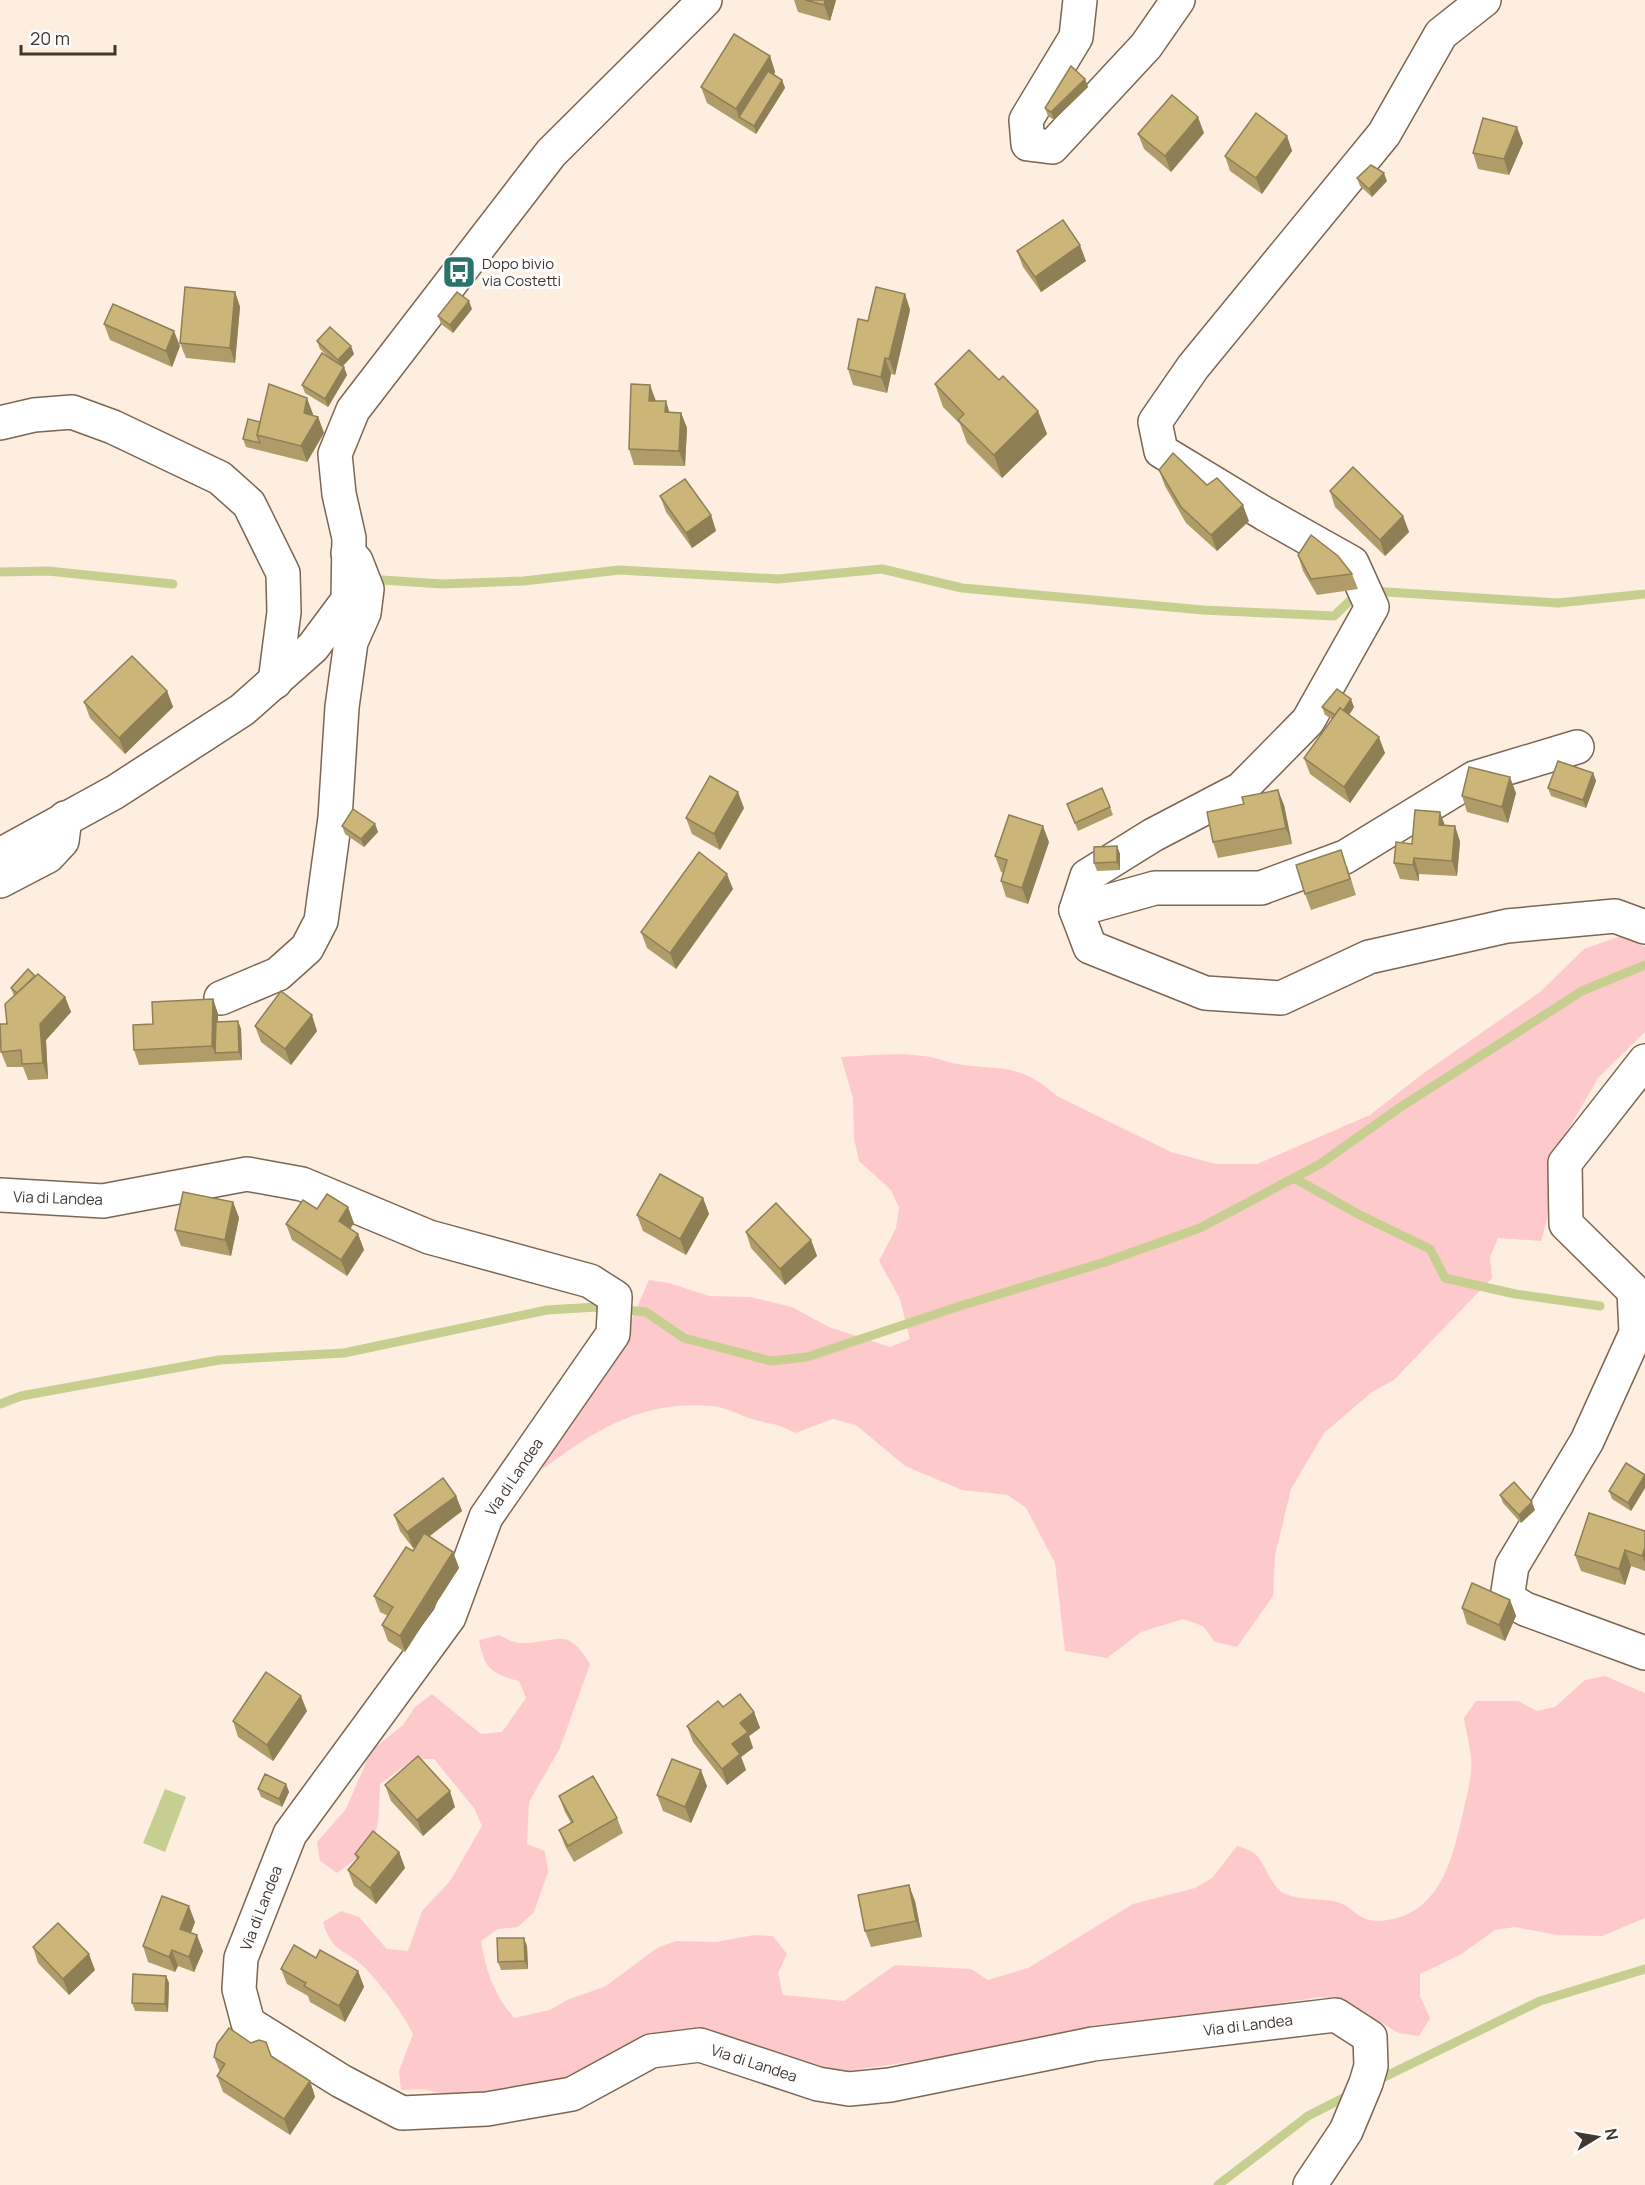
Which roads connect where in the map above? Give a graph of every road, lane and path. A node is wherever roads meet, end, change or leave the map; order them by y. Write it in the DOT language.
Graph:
graph roads {
  1 [pos="705,0"];
  2 [pos="1080,0"];
  3 [pos="1178,0"];
  4 [pos="1485,0"];
  5 [pos="0,423"];
  6 [pos="348,553"];
  7 [pos="275,682"];
  8 [pos="1577,747"];
  9 [pos="65,818"];
  10 [pos="0,855"];
  11 [pos="0,881"];
  12 [pos="1076,910"];
  13 [pos="1645,927"];
  14 [pos="221,998"];
  15 [pos="1645,1061"];
  16 [pos="0,1195"];
  17 [pos="1645,1653"];
  18 [pos="1310,2185"];
  1 -- 6 [label="street"];
  2 -- 3 [label="street"];
  4 -- 12 [label="street"];
  5 -- 7 [label="street"];
  6 -- 7 [label="street"];
  6 -- 14 [label="street"];
  7 -- 9 [label="street"];
  8 -- 12 [label="street"];
  9 -- 10 [label="street"];
  9 -- 11 [label="street"];
  12 -- 13 [label="street"];
  15 -- 17 [label="street"];
  16 -- 18 [label="street, Via di Landea"];
}
